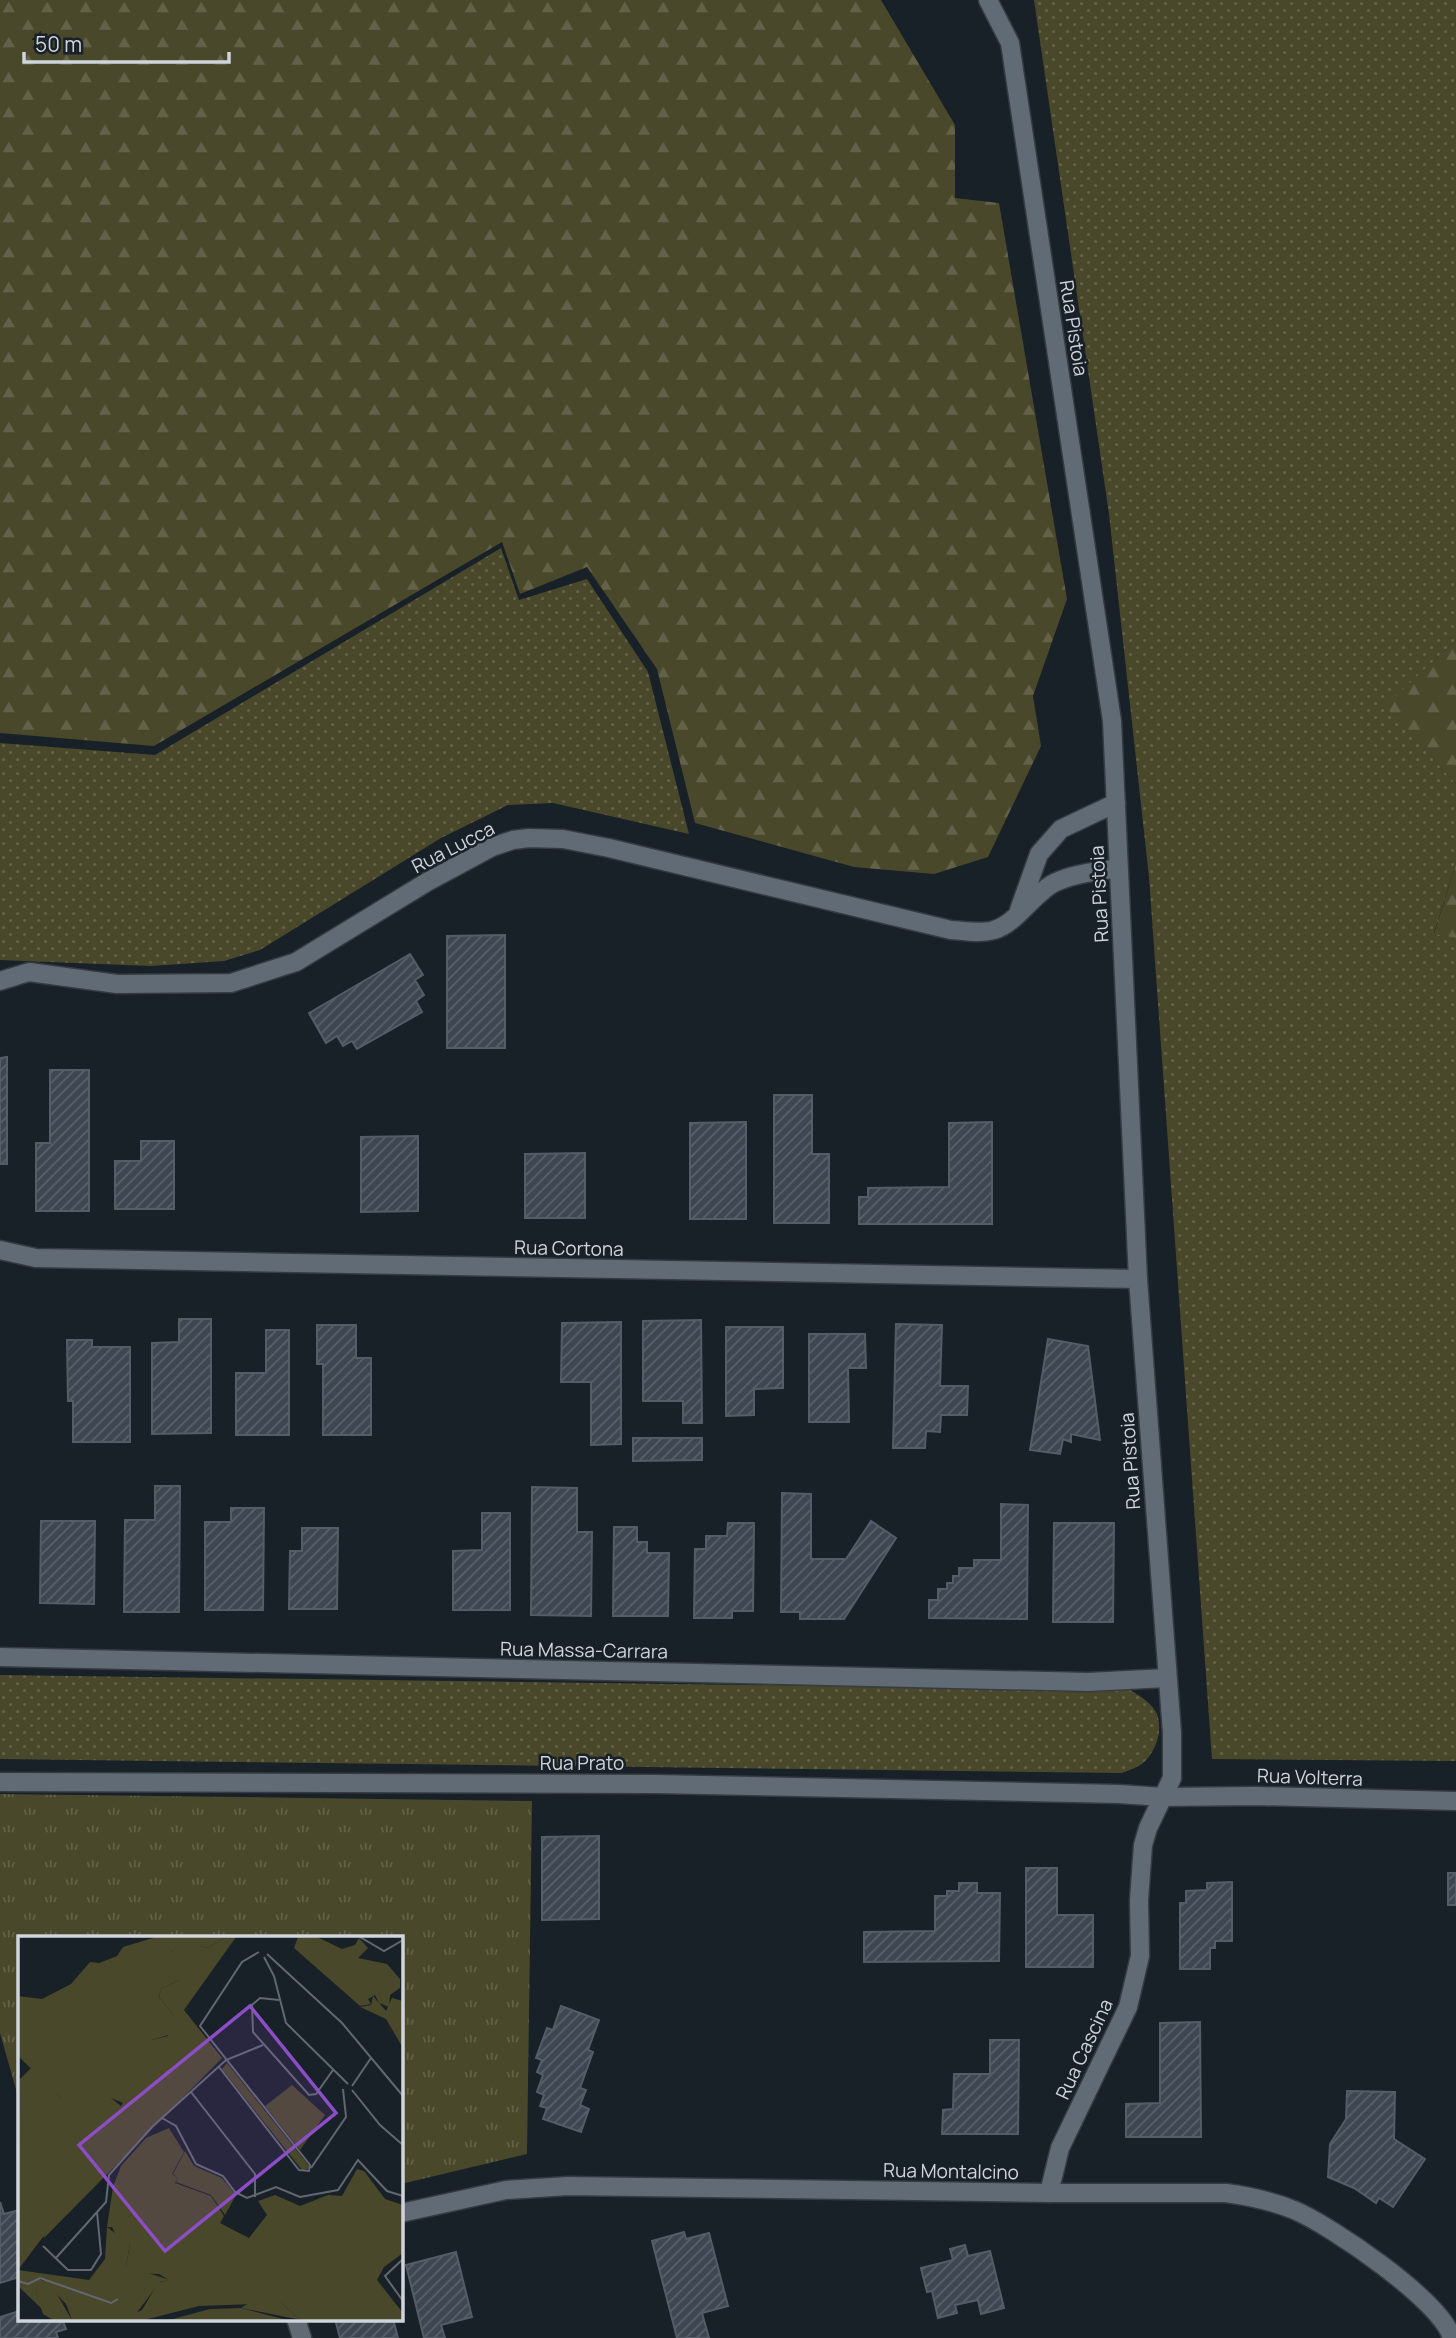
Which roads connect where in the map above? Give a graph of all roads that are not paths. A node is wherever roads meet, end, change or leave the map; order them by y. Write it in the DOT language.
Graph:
graph roads {
  1 [pos="988,0"];
  2 [pos="1116,803"];
  3 [pos="1118,868"];
  4 [pos="1017,914"];
  5 [pos="0,981"];
  6 [pos="0,1250"];
  7 [pos="1138,1279"];
  8 [pos="0,1657"];
  9 [pos="1167,1678"];
  10 [pos="0,1782"];
  11 [pos="1163,1797"];
  12 [pos="1456,1801"];
  13 [pos="1049,2193"];
  14 [pos="402,2213"];
  15 [pos="296,2320"];
  16 [pos="302,2338"];
  17 [pos="1452,2338"];
  1 -- 2 [label="street, Rua Pistoia"];
  2 -- 3 [label="street, Rua Pistoia"];
  2 -- 4 [label="street"];
  3 -- 4 [label="street, Rua Lucca"];
  3 -- 7 [label="street, Rua Pistoia"];
  4 -- 5 [label="street, Rua Lucca"];
  6 -- 7 [label="street, Rua Cortona"];
  7 -- 9 [label="street, Rua Pistoia"];
  8 -- 9 [label="street, Rua Massa-Carrara"];
  9 -- 11 [label="street, Rua Pistoia"];
  10 -- 11 [label="street, Rua Prato"];
  11 -- 12 [label="street, Rua Volterra"];
  11 -- 13 [label="street, Rua Cascina"];
  13 -- 14 [label="street, Rua Montalcino"];
  13 -- 17 [label="street, Rua Montalcino"];
  15 -- 16 [label="street"];
}
